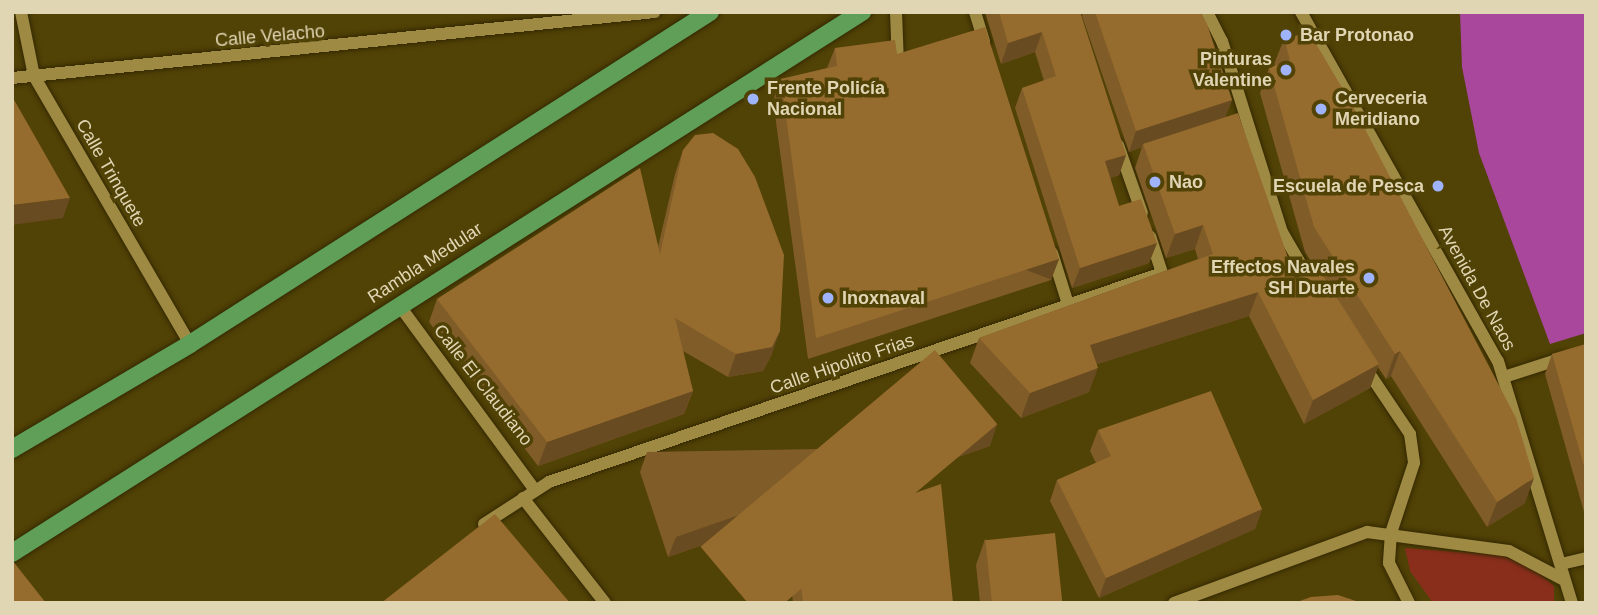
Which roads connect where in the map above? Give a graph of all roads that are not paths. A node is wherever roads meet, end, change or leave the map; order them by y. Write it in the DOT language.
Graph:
graph roads {
  1 [pos="21,12"];
  2 [pos="655,12"];
  3 [pos="710,12"];
  4 [pos="862,12"];
  5 [pos="896,12"];
  6 [pos="975,12"];
  7 [pos="1207,12"];
  8 [pos="1301,12"];
  9 [pos="987,52"];
  10 [pos="898,64"];
  11 [pos="34,76"];
  12 [pos="12,78"];
  13 [pos="1111,125"];
  14 [pos="1047,238"];
  15 [pos="1322,299"];
  16 [pos="1068,304"];
  17 [pos="399,305"];
  18 [pos="190,344"];
  19 [pos="1357,354"];
  20 [pos="1568,357"];
  21 [pos="1503,377"];
  22 [pos="12,449"];
  23 [pos="535,490"];
  24 [pos="523,498"];
  25 [pos="1391,533"];
  26 [pos="468,537"];
  27 [pos="12,553"];
  28 [pos="1586,558"];
  29 [pos="1561,564"];
  30 [pos="1568,594"];
  31 [pos="605,603"];
  32 [pos="1174,603"];
  33 [pos="1409,603"];
  1 -- 11 [label="street, Calle Trinquete"];
  2 -- 11 [label="street, Calle Velacho"];
  3 -- 18 [label="main road"];
  4 -- 17 [label="main road, Rambla Medular"];
  5 -- 10 [label="street"];
  6 -- 9 [label="street"];
  7 -- 15 [label="street"];
  8 -- 21 [label="street, Avenida De Naos"];
  11 -- 12 [label="street, Calle Velacho"];
  11 -- 18 [label="street, Calle Trinquete"];
  13 -- 16 [label="street, Calle Hipolito Frias"];
  14 -- 16 [label="street"];
  16 -- 23 [label="street, Calle Hipolito Frias"];
  17 -- 23 [label="street, Calle El Claudiano"];
  17 -- 27 [label="main road, Rambla Medular"];
  18 -- 22 [label="main road"];
  19 -- 25 [label="street"];
  20 -- 21 [label="street"];
  21 -- 29 [label="street, Avenida De Naos"];
  23 -- 24 [label="street, Calle Hipolito Frias"];
  24 -- 26 [label="street, Calle Hipolito Frias"];
  24 -- 31 [label="street"];
  25 -- 30 [label="street"];
  25 -- 32 [label="street"];
  25 -- 33 [label="street"];
  28 -- 29 [label="street"];
  29 -- 30 [label="street, Avenida De Naos"];
}
